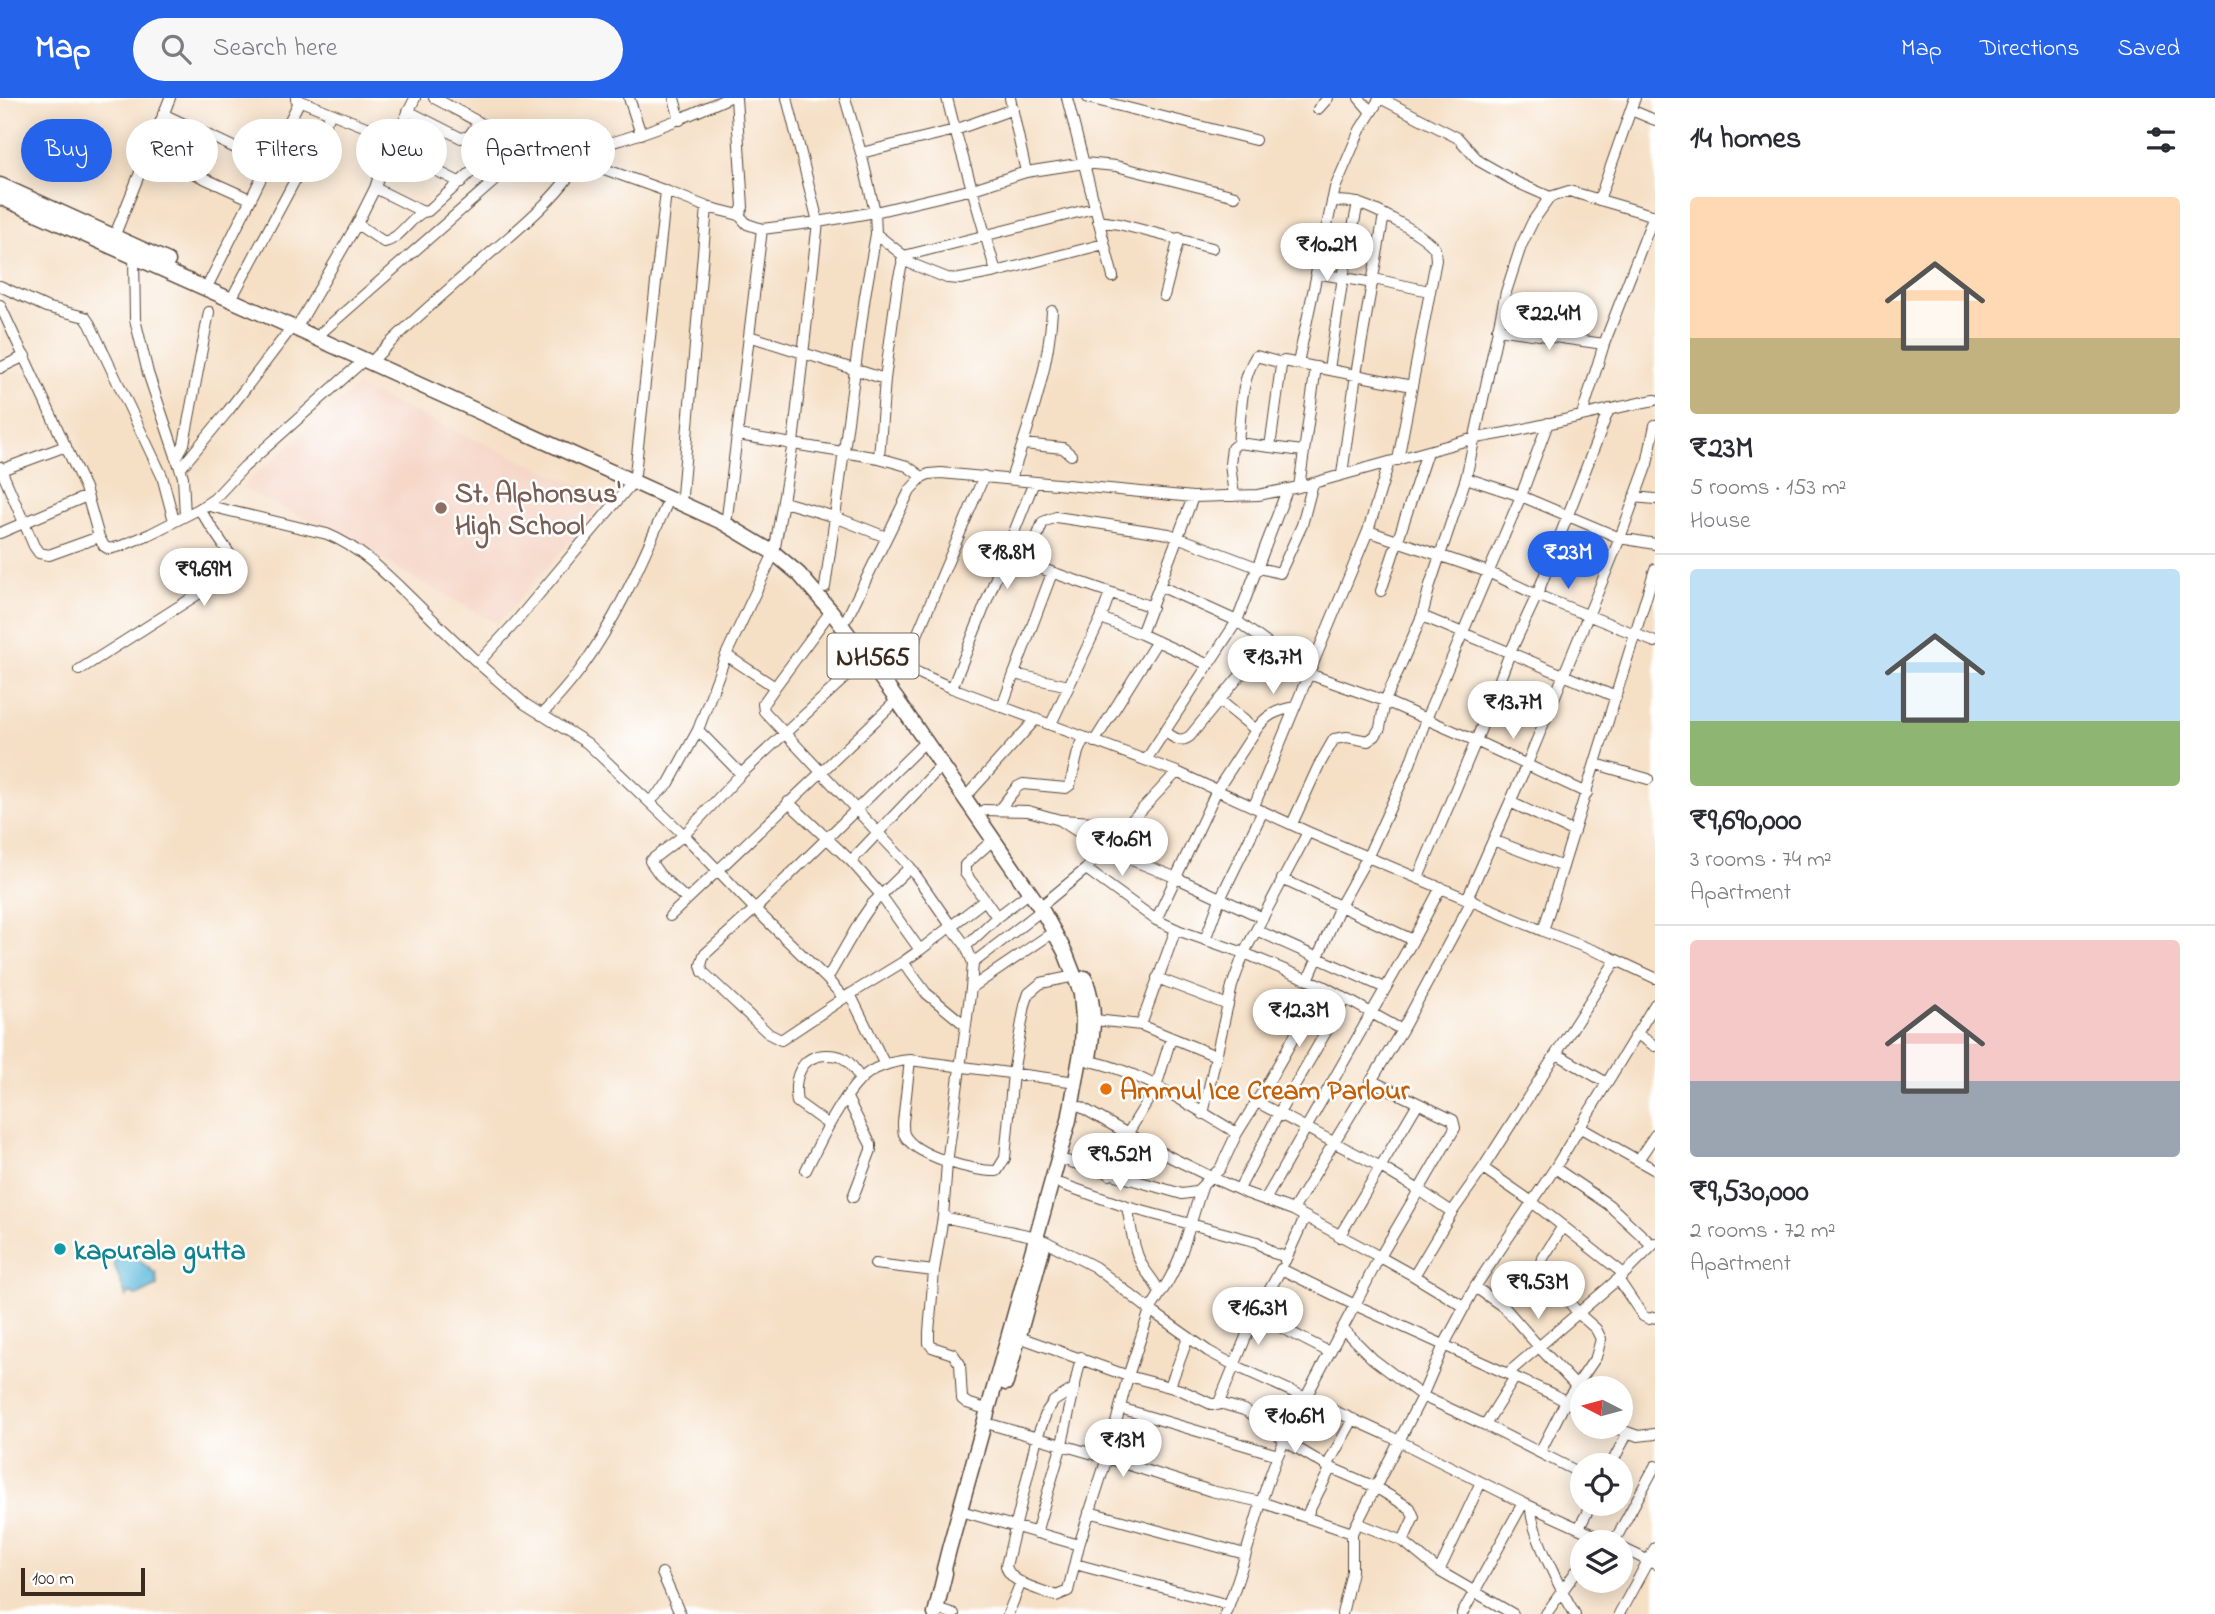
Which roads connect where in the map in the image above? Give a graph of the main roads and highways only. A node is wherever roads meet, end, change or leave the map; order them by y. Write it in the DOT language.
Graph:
graph roads {
  1 [pos="0,185"];
  2 [pos="0,197"];
  3 [pos="296,325"];
  4 [pos="370,358"];
  5 [pos="676,497"];
  6 [pos="775,549"];
  7 [pos="868,655"];
  8 [pos="1044,906"];
  9 [pos="1041,1239"];
  10 [pos="946,1573"];
  11 [pos="935,1611"];
  1 -- 3 [label="highway, NH565"];
  2 -- 3 [label="highway, NH565"];
  3 -- 4 [label="highway, NH565"];
  3 -- 4 [label="highway, NH565"];
  4 -- 5 [label="highway, NH565"];
  5 -- 6 [label="highway, NH565"];
  5 -- 6 [label="highway, NH565"];
  6 -- 7 [label="highway, NH565"];
  6 -- 7 [label="highway, NH565"];
  7 -- 8 [label="highway, NH565"];
  7 -- 8 [label="highway, NH565"];
  8 -- 9 [label="highway, NH565"];
  8 -- 9 [label="highway, NH565"];
  9 -- 10 [label="highway, NH565"];
  9 -- 10 [label="highway, NH565"];
  10 -- 11 [label="highway, NH565"];
}
